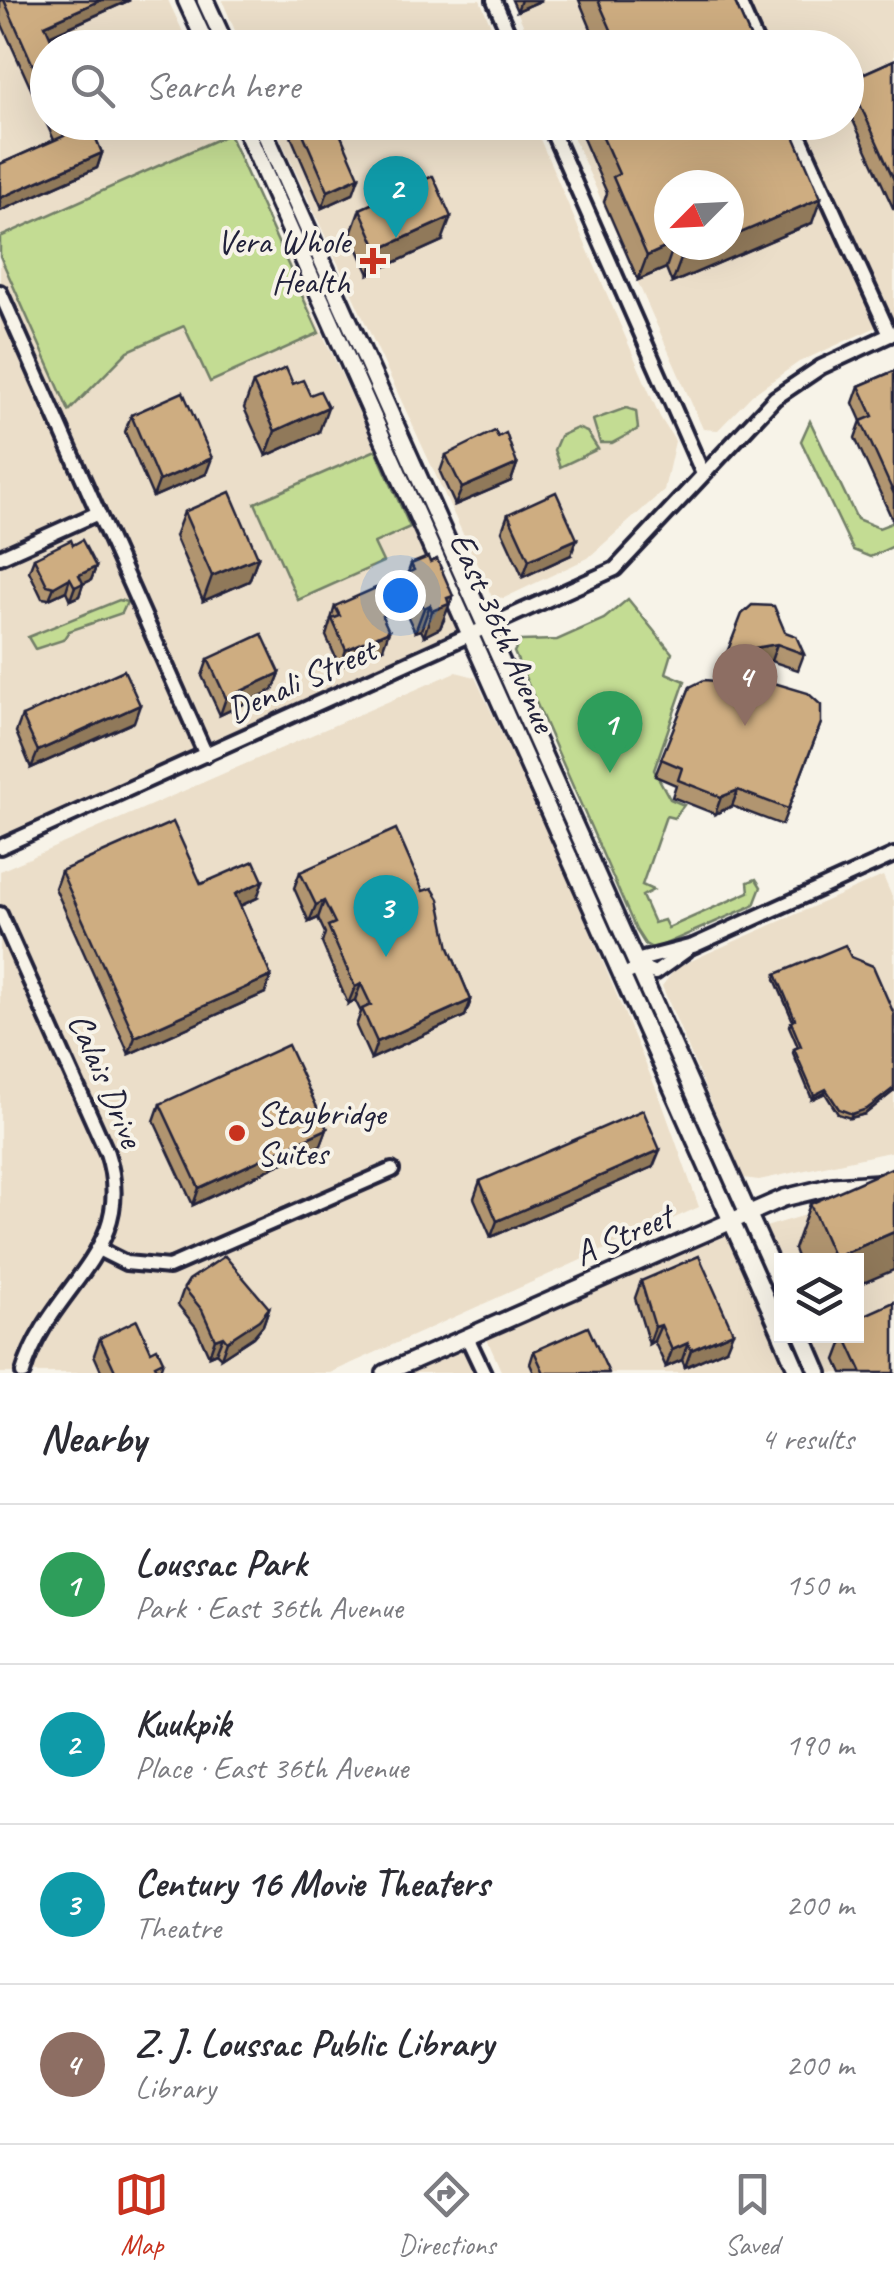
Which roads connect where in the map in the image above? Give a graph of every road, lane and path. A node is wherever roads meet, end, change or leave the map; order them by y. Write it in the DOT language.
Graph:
graph roads {
  1 [pos="186,0"];
  2 [pos="205,0"];
  3 [pos="494,0"];
  4 [pos="738,0"];
  5 [pos="200,30"];
  6 [pos="218,30"];
  7 [pos="506,30"];
  8 [pos="751,30"];
  9 [pos="250,140"];
  10 [pos="268,140"];
  11 [pos="556,140"];
  12 [pos="802,140"];
  13 [pos="310,232"];
  14 [pos="0,292"];
  15 [pos="892,334"];
  16 [pos="703,474"];
  17 [pos="98,514"];
  18 [pos="0,556"];
  19 [pos="489,628"];
  20 [pos="472,636"];
  21 [pos="206,755"];
  22 [pos="0,846"];
  23 [pos="894,855"];
  24 [pos="0,914"];
  25 [pos="633,970"];
  26 [pos="392,1170"];
  27 [pos="894,1182"];
  28 [pos="739,1217"];
  29 [pos="98,1249"];
  30 [pos="774,1276"];
  31 [pos="774,1313"];
  32 [pos="467,1337"];
  33 [pos="785,1343"];
  34 [pos="805,1343"];
  35 [pos="23,1373"];
  36 [pos="386,1373"];
  37 [pos="484,1373"];
  38 [pos="798,1373"];
  39 [pos="820,1373"];
  1 -- 5 [label="main road"];
  2 -- 6 [label="main road"];
  3 -- 7 [label="street"];
  4 -- 8 [label="street"];
  9 -- 13 [label="main road"];
  9 -- 20 [label="main road, East 36th Avenue"];
  10 -- 13 [label="main road, East 36th Avenue"];
  11 -- 16 [label="street"];
  12 -- 15 [label="street"];
  13 -- 19 [label="main road, East 36th Avenue"];
  14 -- 17 [label="street"];
  15 -- 16 [label="street, Denali Street"];
  16 -- 19 [label="street, Denali Street"];
  17 -- 18 [label="street"];
  17 -- 21 [label="street"];
  19 -- 20 [label="street, Denali Street"];
  19 -- 25 [label="main road, East 36th Avenue"];
  20 -- 21 [label="street, Denali Street"];
  20 -- 25 [label="main road, East 36th Avenue"];
  21 -- 22 [label="street, Denali Street"];
  23 -- 25 [label="street"];
  24 -- 29 [label="street, Calais Drive"];
  25 -- 28 [label="main road, East 36th Avenue"];
  26 -- 29 [label="street"];
  27 -- 28 [label="main road, A Street"];
  28 -- 30 [label="main road"];
  28 -- 31 [label="main road"];
  28 -- 32 [label="main road, A Street"];
  29 -- 35 [label="street, Calais Drive"];
  32 -- 36 [label="main road, A Street"];
  32 -- 37 [label="street"];
  33 -- 38 [label="main road"];
  34 -- 39 [label="main road"];
}
